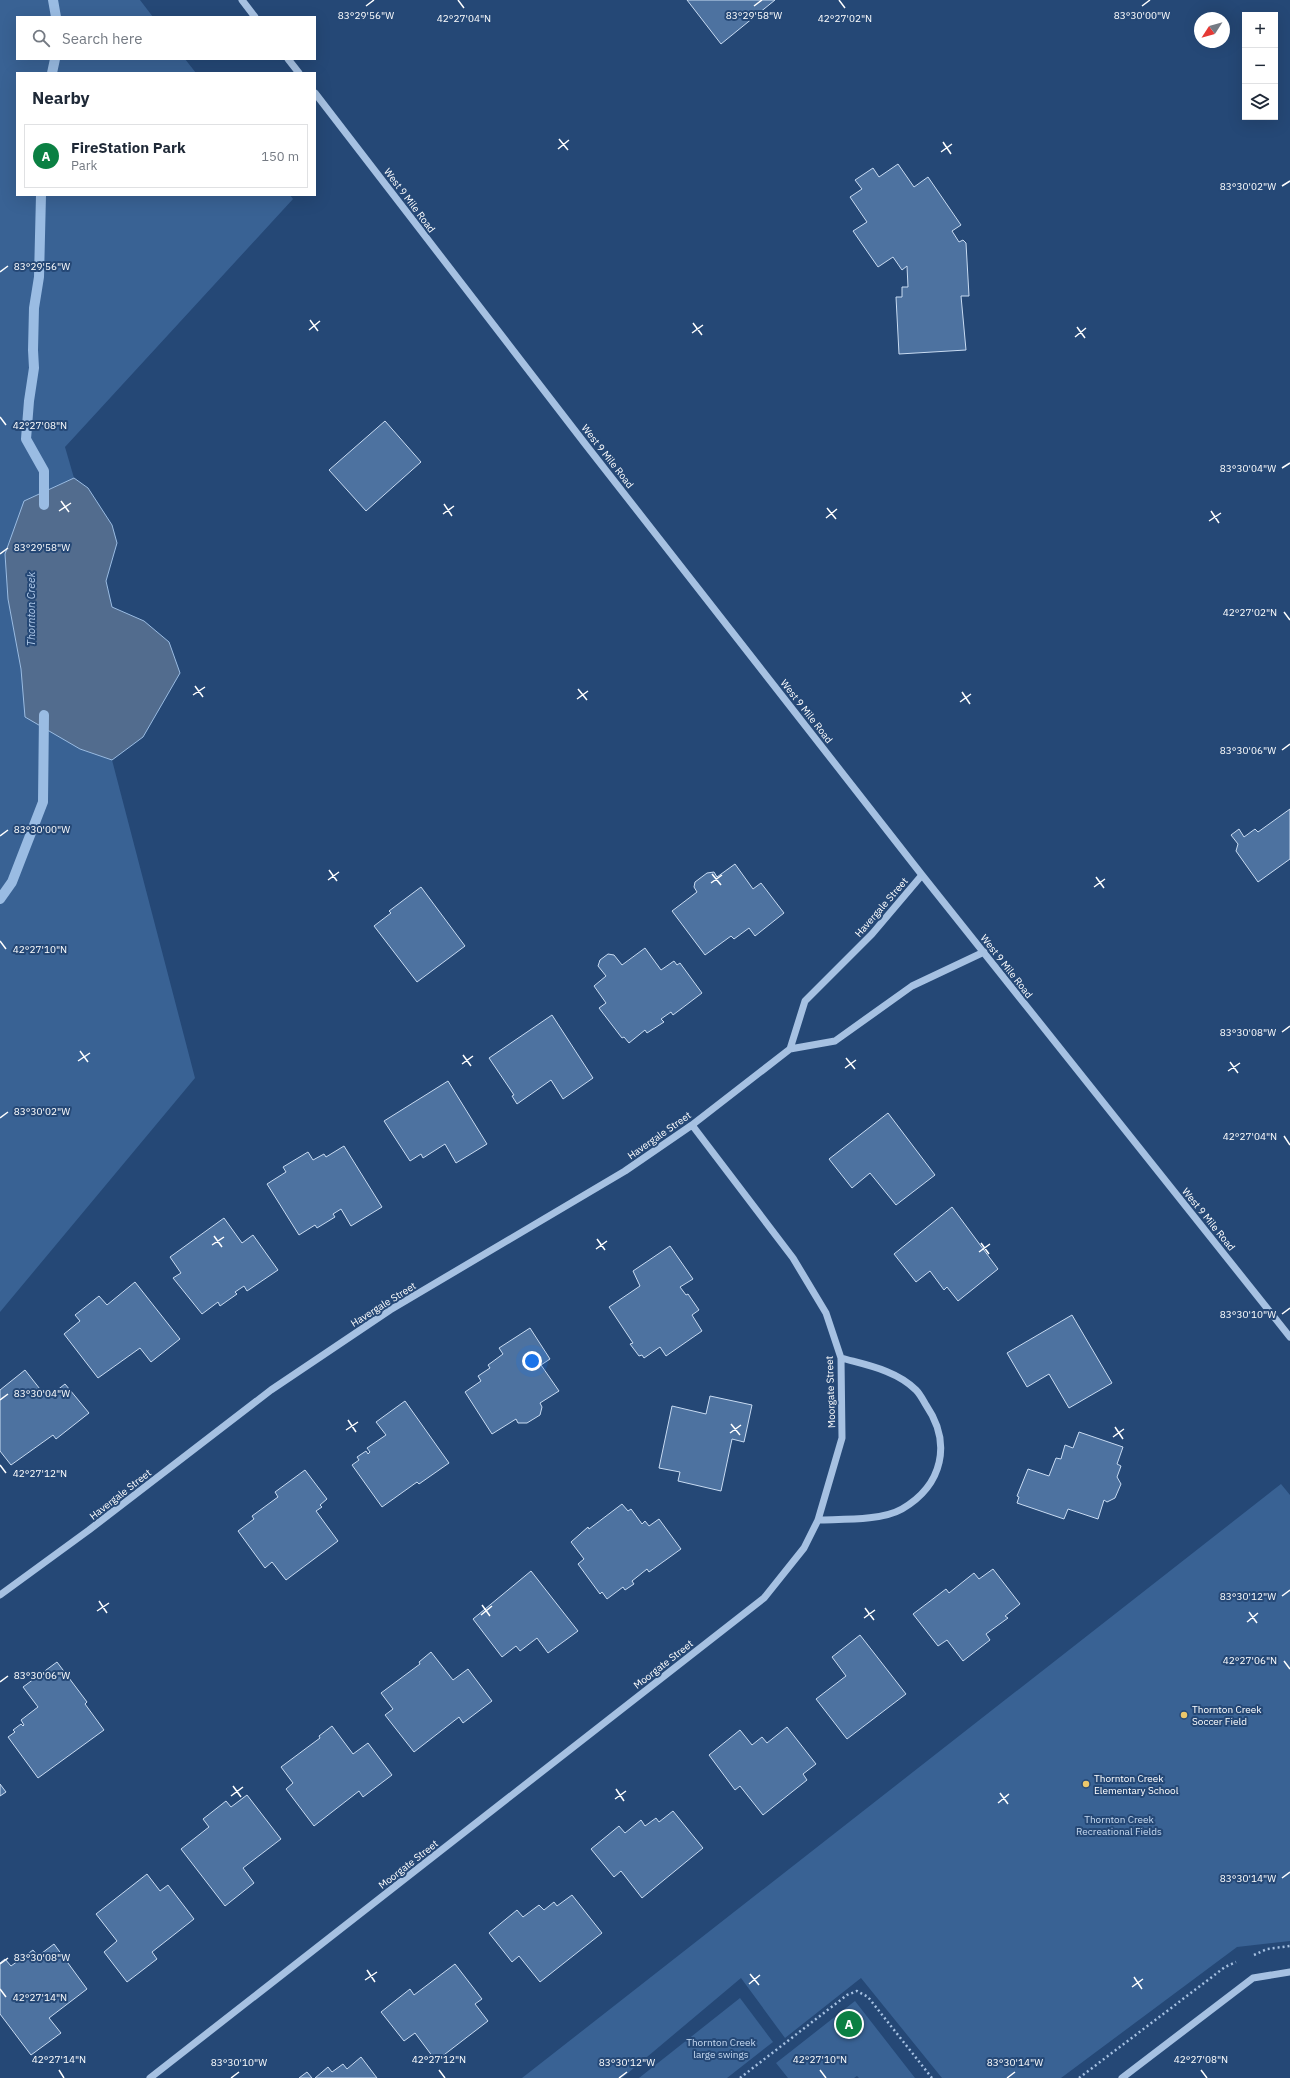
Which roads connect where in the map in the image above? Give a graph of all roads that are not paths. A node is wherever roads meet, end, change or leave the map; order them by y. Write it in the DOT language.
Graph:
graph roads {
  1 [pos="242,0"];
  2 [pos="255,16"];
  3 [pos="289,60"];
  4 [pos="298,72"];
  5 [pos="316,94"];
  6 [pos="922,875"];
  7 [pos="984,952"];
  8 [pos="790,1049"];
  9 [pos="692,1125"];
  10 [pos="1290,1337"];
  11 [pos="841,1358"];
  12 [pos="818,1520"];
  13 [pos="0,1595"];
  14 [pos="1290,1972"];
  15 [pos="150,2078"];
  16 [pos="1122,2078"];
  1 -- 2 [label="street"];
  3 -- 4 [label="street"];
  5 -- 6 [label="street, West 9 Mile Road"];
  6 -- 7 [label="street, West 9 Mile Road"];
  6 -- 8 [label="street, Havergale Street"];
  7 -- 8 [label="street, Havergale Street"];
  7 -- 10 [label="street, West 9 Mile Road"];
  8 -- 9 [label="street, Havergale Street"];
  9 -- 11 [label="street, Moorgate Street"];
  9 -- 13 [label="street, Havergale Street"];
  11 -- 12 [label="street, Moorgate Street"];
  11 -- 12 [label="street"];
  12 -- 15 [label="street, Moorgate Street"];
  14 -- 16 [label="street"];
}
